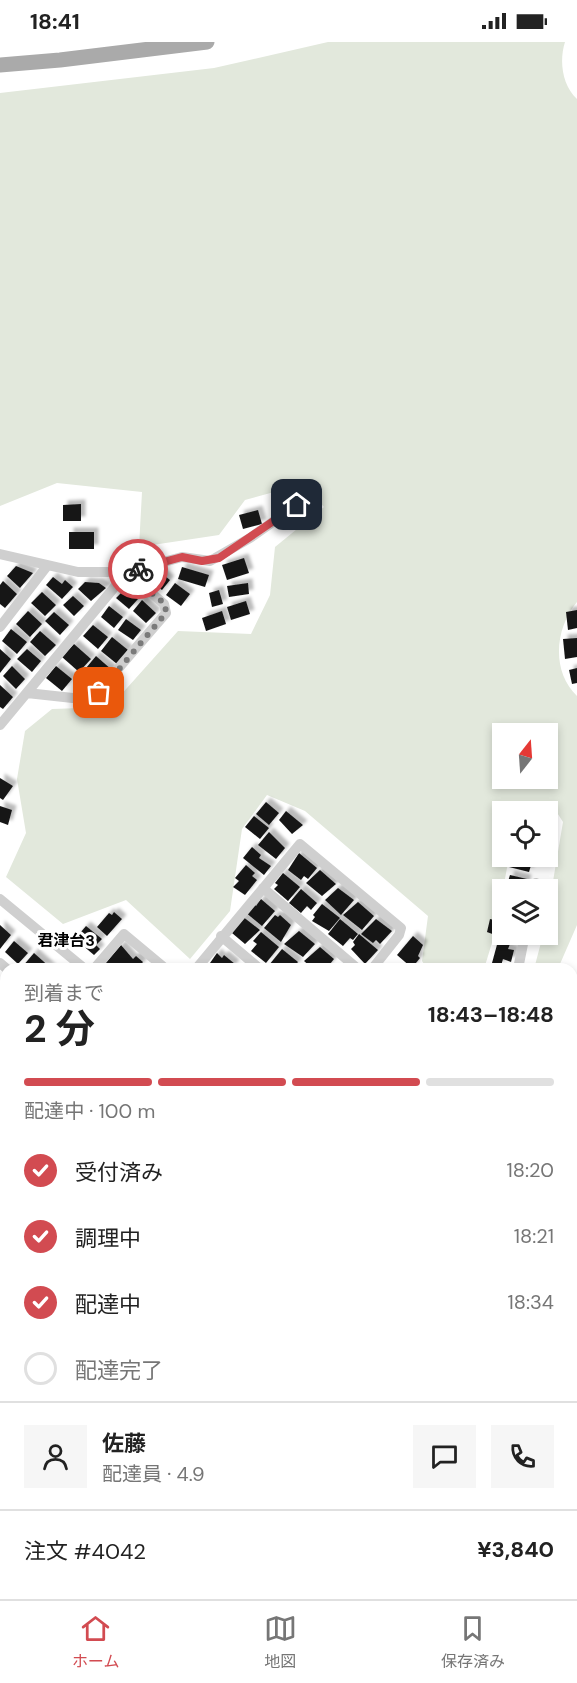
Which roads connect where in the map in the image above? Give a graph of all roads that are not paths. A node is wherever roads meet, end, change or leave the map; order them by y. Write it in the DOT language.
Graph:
graph roads {
  1 [pos="207,42"];
  2 [pos="0,65"];
  3 [pos="297,505"];
  4 [pos="0,554"];
  5 [pos="47,566"];
  6 [pos="127,573"];
  7 [pos="0,627"];
  8 [pos="27,693"];
  9 [pos="0,725"];
  10 [pos="263,888"];
  11 [pos="0,899"];
  12 [pos="221,936"];
  13 [pos="523,945"];
  14 [pos="78,963"];
  15 [pos="99,963"];
  16 [pos="159,963"];
  17 [pos="201,963"];
  18 [pos="253,963"];
  19 [pos="351,963"];
  20 [pos="377,963"];
  21 [pos="519,963"];
  1 -- 2 [label="main road"];
  3 -- 6 [label="street"];
  4 -- 5 [label="street"];
  5 -- 6 [label="street"];
  5 -- 7 [label="street"];
  6 -- 8 [label="street"];
  6 -- 8 [label="street"];
  8 -- 9 [label="street"];
  10 -- 12 [label="street"];
  10 -- 19 [label="street"];
  10 -- 20 [label="street"];
  11 -- 14 [label="street"];
  12 -- 17 [label="street"];
  12 -- 18 [label="street"];
  13 -- 21 [label="street"];
  15 -- 16 [label="street"];
}
